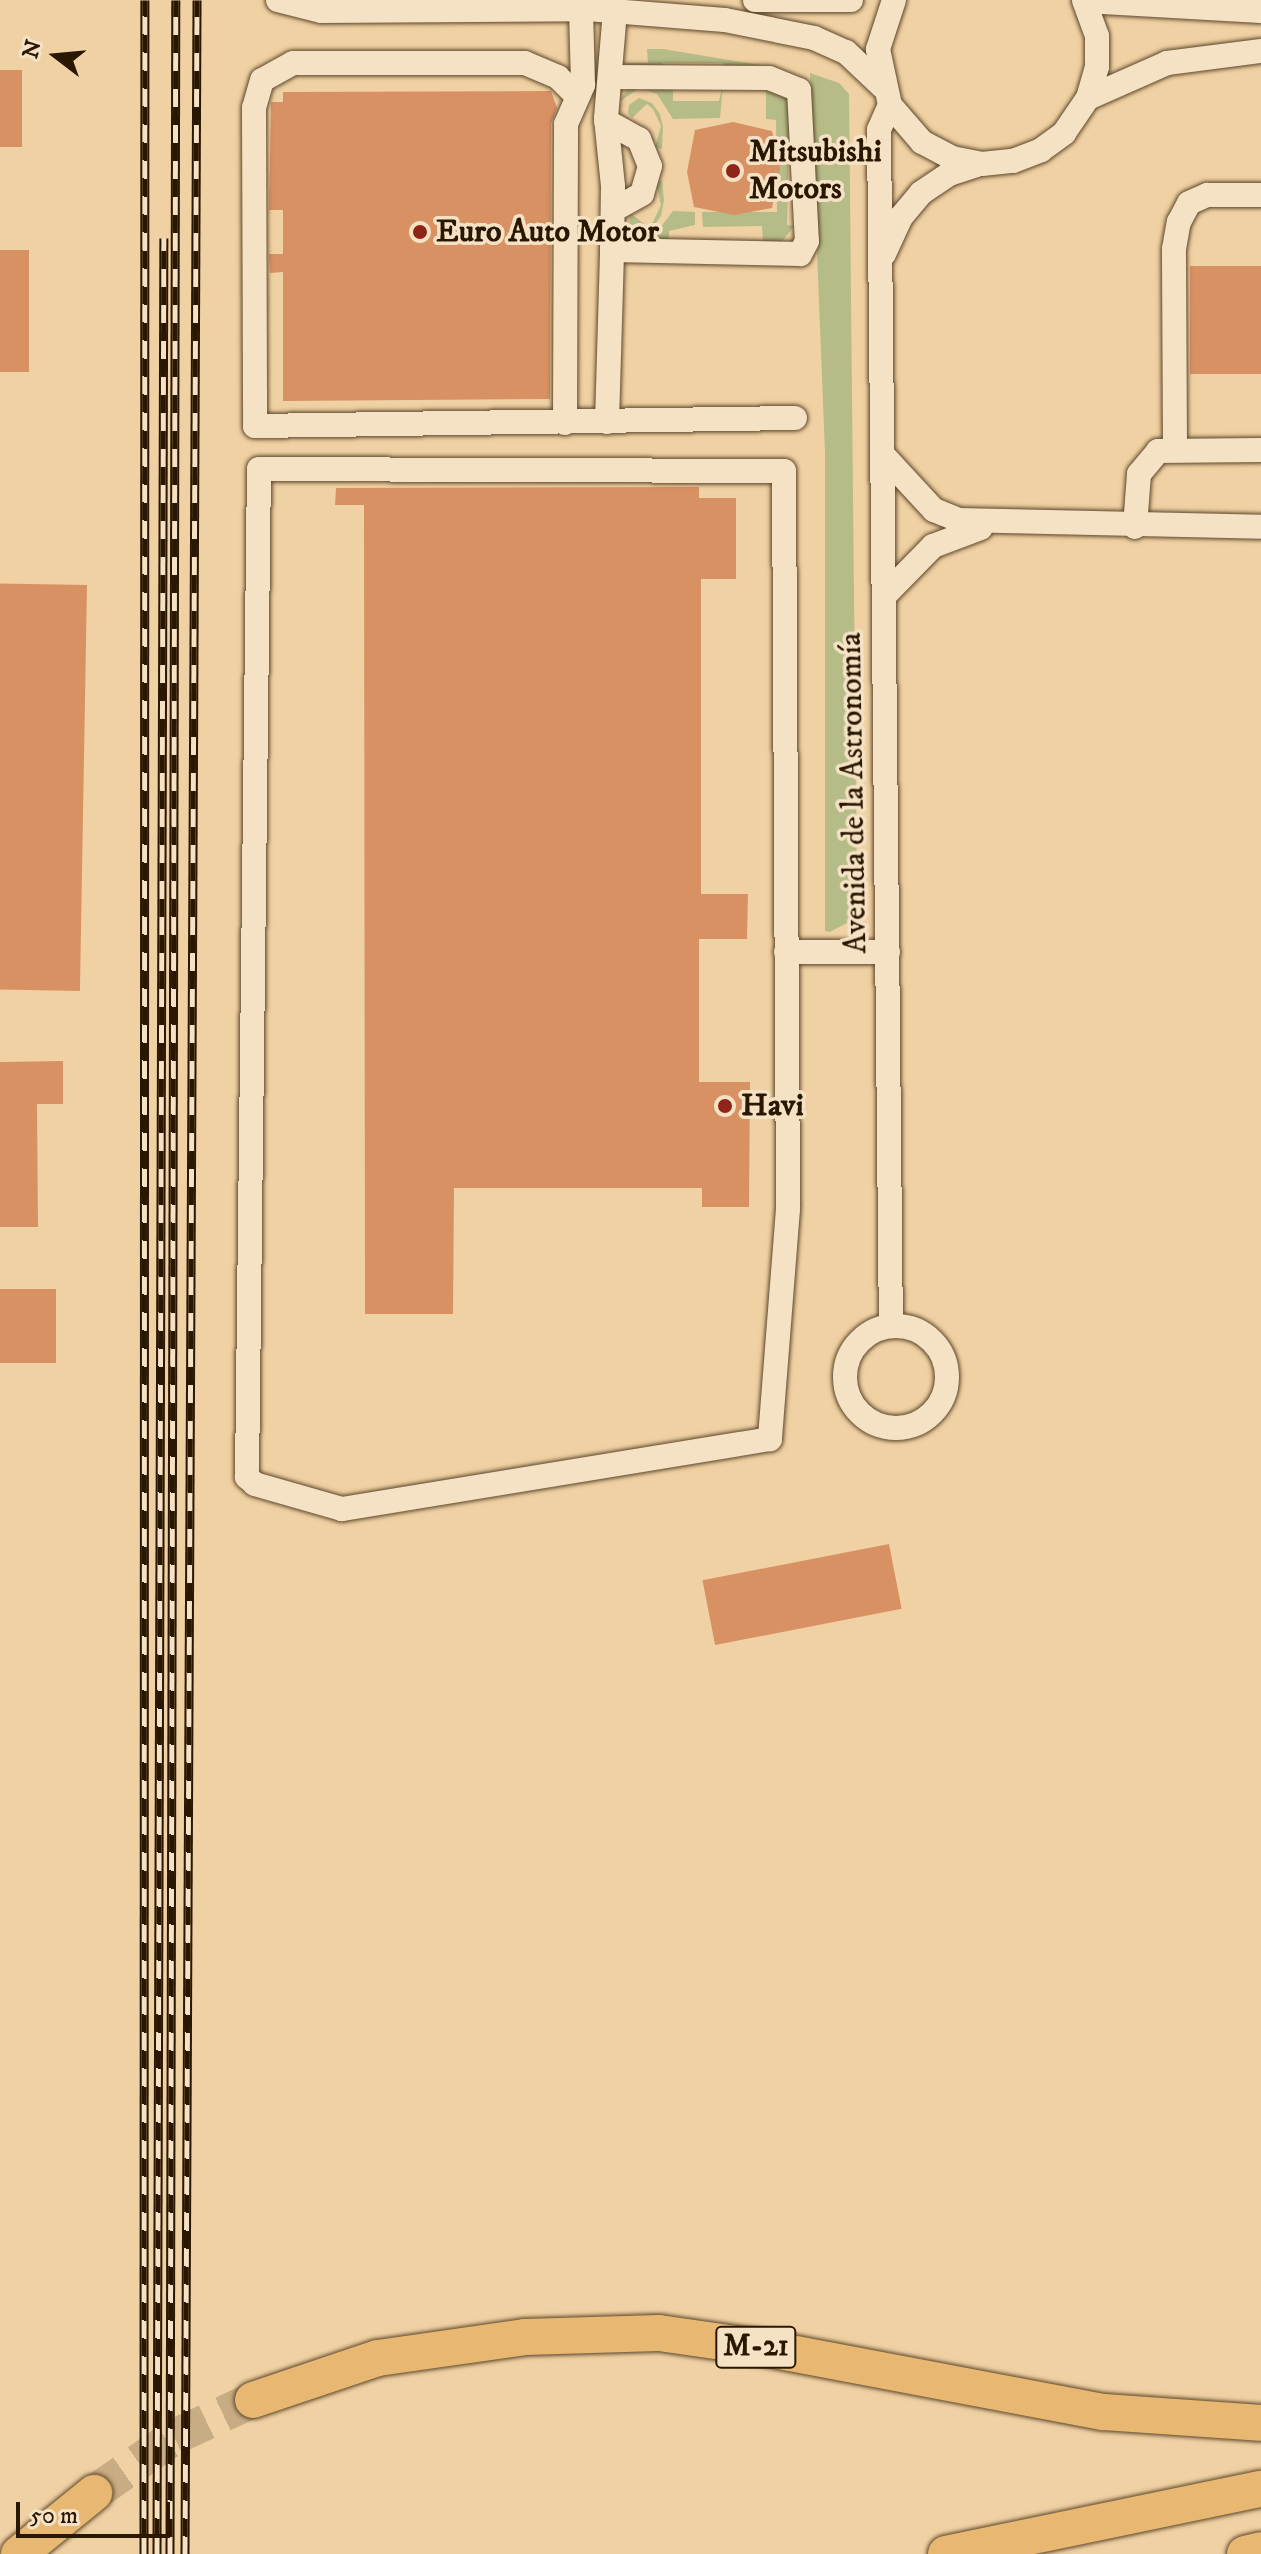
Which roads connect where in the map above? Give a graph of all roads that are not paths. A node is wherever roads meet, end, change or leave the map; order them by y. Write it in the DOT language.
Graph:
graph roads {
  1 [pos="278,0"];
  2 [pos="402,0"];
  3 [pos="462,0"];
  4 [pos="755,0"];
  5 [pos="851,0"];
  6 [pos="894,0"];
  7 [pos="1084,1"];
  8 [pos="581,9"];
  9 [pos="489,10"];
  10 [pos="371,11"];
  11 [pos="615,11"];
  12 [pos="1261,11"];
  13 [pos="1261,51"];
  14 [pos="613,77"];
  15 [pos="577,96"];
  16 [pos="886,96"];
  17 [pos="1088,98"];
  18 [pos="606,121"];
  19 [pos="982,164"];
  20 [pos="1261,195"];
  21 [pos="613,210"];
  22 [pos="612,250"];
  23 [pos="881,260"];
  24 [pos="795,418"];
  25 [pos="607,422"];
  26 [pos="565,423"];
  27 [pos="1175,449"];
  28 [pos="1261,450"];
  29 [pos="883,455"];
  30 [pos="999,525"];
  31 [pos="1135,527"];
  32 [pos="1261,527"];
  33 [pos="884,596"];
  34 [pos="786,952"];
  35 [pos="888,952"];
  36 [pos="891,1326"];
  37 [pos="253,2400"];
  38 [pos="1261,2423"];
  39 [pos="1261,2489"];
  40 [pos="94,2493"];
  41 [pos="1261,2550"];
  42 [pos="19,2554"];
  43 [pos="946,2554"];
  44 [pos="1245,2554"];
  1 -- 10 [label="street"];
  2 -- 10 [label="street"];
  3 -- 9 [label="street"];
  4 -- 5 [label="street"];
  6 -- 16 [label="street"];
  7 -- 12 [label="street"];
  7 -- 17 [label="street"];
  8 -- 9 [label="street"];
  8 -- 11 [label="street"];
  8 -- 15 [label="street"];
  9 -- 10 [label="street"];
  11 -- 14 [label="street"];
  11 -- 16 [label="street"];
  13 -- 17 [label="street"];
  14 -- 18 [label="street"];
  14 -- 22 [label="street"];
  15 -- 26 [label="street"];
  15 -- 26 [label="street"];
  16 -- 19 [label="street"];
  16 -- 23 [label="street, Avenida de la Astronomía"];
  17 -- 19 [label="street"];
  18 -- 21 [label="street"];
  18 -- 21 [label="street"];
  19 -- 23 [label="street, Avenida de la Astronomía"];
  20 -- 27 [label="street"];
  21 -- 22 [label="street"];
  22 -- 25 [label="street"];
  23 -- 29 [label="street, Avenida de la Astronomía"];
  24 -- 25 [label="street"];
  25 -- 26 [label="street"];
  27 -- 28 [label="street"];
  27 -- 31 [label="street"];
  29 -- 30 [label="street"];
  29 -- 33 [label="street, Avenida de la Astronomía"];
  30 -- 31 [label="street"];
  30 -- 33 [label="street"];
  31 -- 32 [label="street"];
  33 -- 35 [label="street, Avenida de la Astronomía"];
  34 -- 34 [label="street"];
  34 -- 35 [label="street"];
  35 -- 36 [label="street, Avenida de la Astronomía"];
  36 -- 36 [label="street"];
  37 -- 38 [label="highway, M-21"];
  39 -- 43 [label="highway"];
  40 -- 42 [label="highway"];
  41 -- 44 [label="highway"];
}
